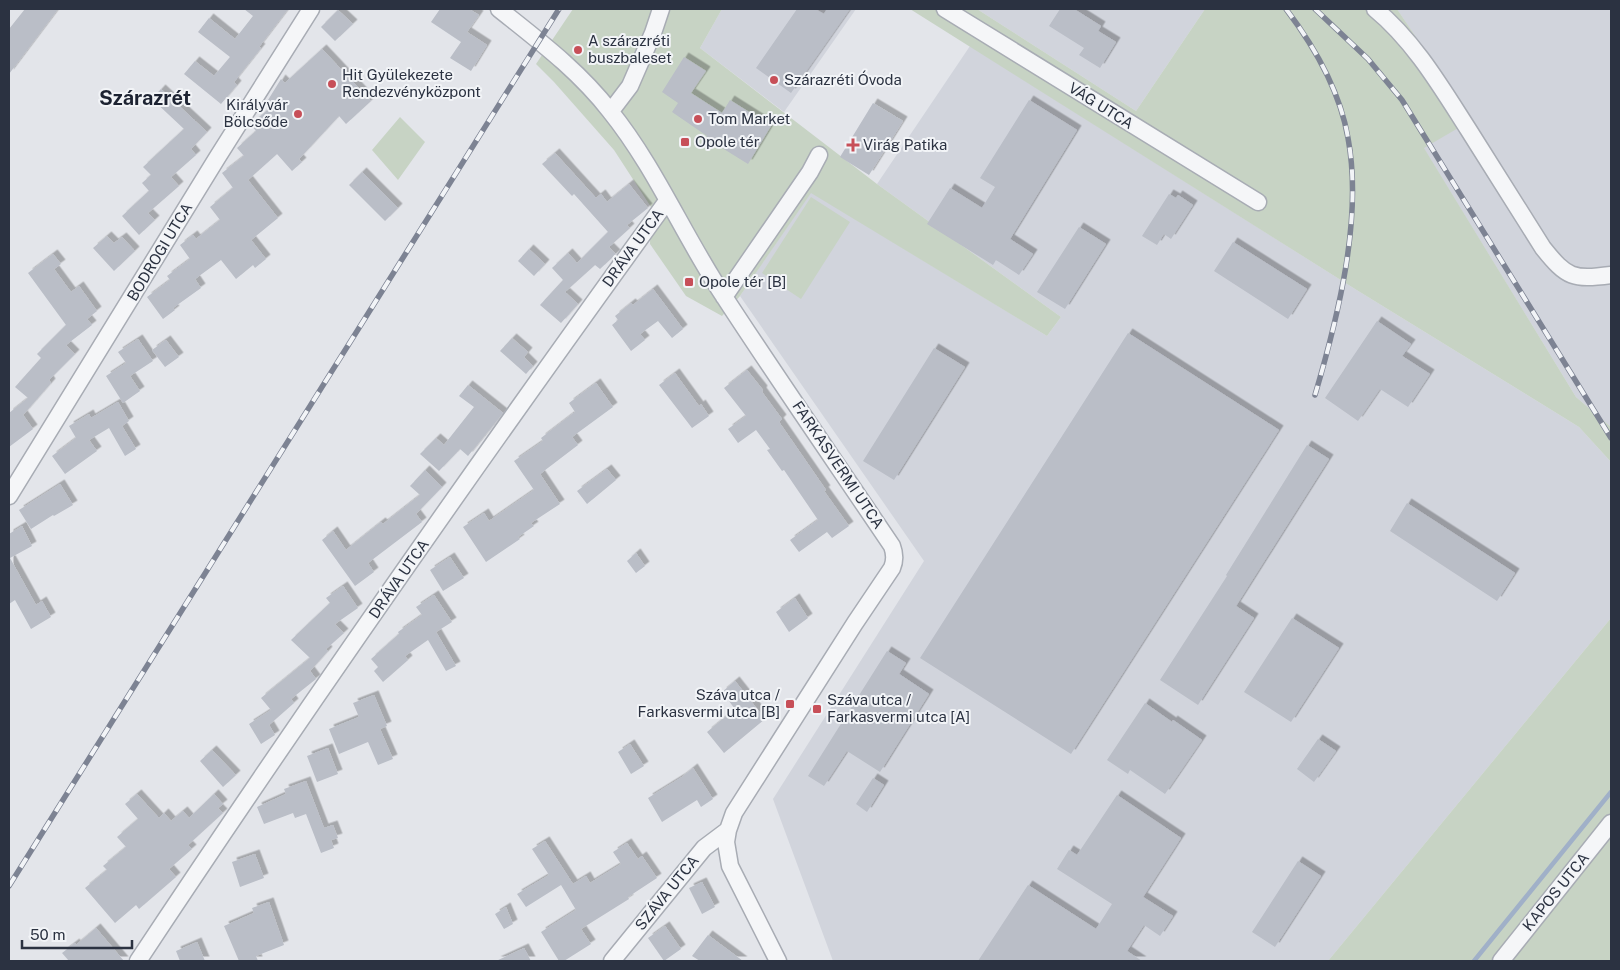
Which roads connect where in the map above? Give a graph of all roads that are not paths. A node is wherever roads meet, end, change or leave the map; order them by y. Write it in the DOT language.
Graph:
graph roads {
  1 [pos="312,9"];
  2 [pos="499,9"];
  3 [pos="660,9"];
  4 [pos="945,9"];
  5 [pos="1376,9"];
  6 [pos="611,111"];
  7 [pos="820,155"];
  8 [pos="667,201"];
  9 [pos="1258,202"];
  10 [pos="1611,275"];
  11 [pos="724,297"];
  12 [pos="9,496"];
  13 [pos="1611,823"];
  14 [pos="728,830"];
  15 [pos="138,961"];
  16 [pos="612,961"];
  17 [pos="778,961"];
  18 [pos="1501,961"];
  1 -- 12 [label="street, BODROGI UTCA"];
  2 -- 6 [label="street, FARKASVERMI UTCA"];
  3 -- 6 [label="street"];
  4 -- 9 [label="street, VÁG UTCA"];
  5 -- 10 [label="street"];
  6 -- 8 [label="street, FARKASVERMI UTCA"];
  7 -- 11 [label="street"];
  8 -- 11 [label="street, FARKASVERMI UTCA"];
  8 -- 15 [label="street, DRÁVA UTCA"];
  11 -- 14 [label="street, FARKASVERMI UTCA"];
  13 -- 18 [label="street, KAPOS UTCA"];
  14 -- 16 [label="street, SZÁVA UTCA"];
  14 -- 17 [label="street, FARKASVERMI UTCA"];
}
